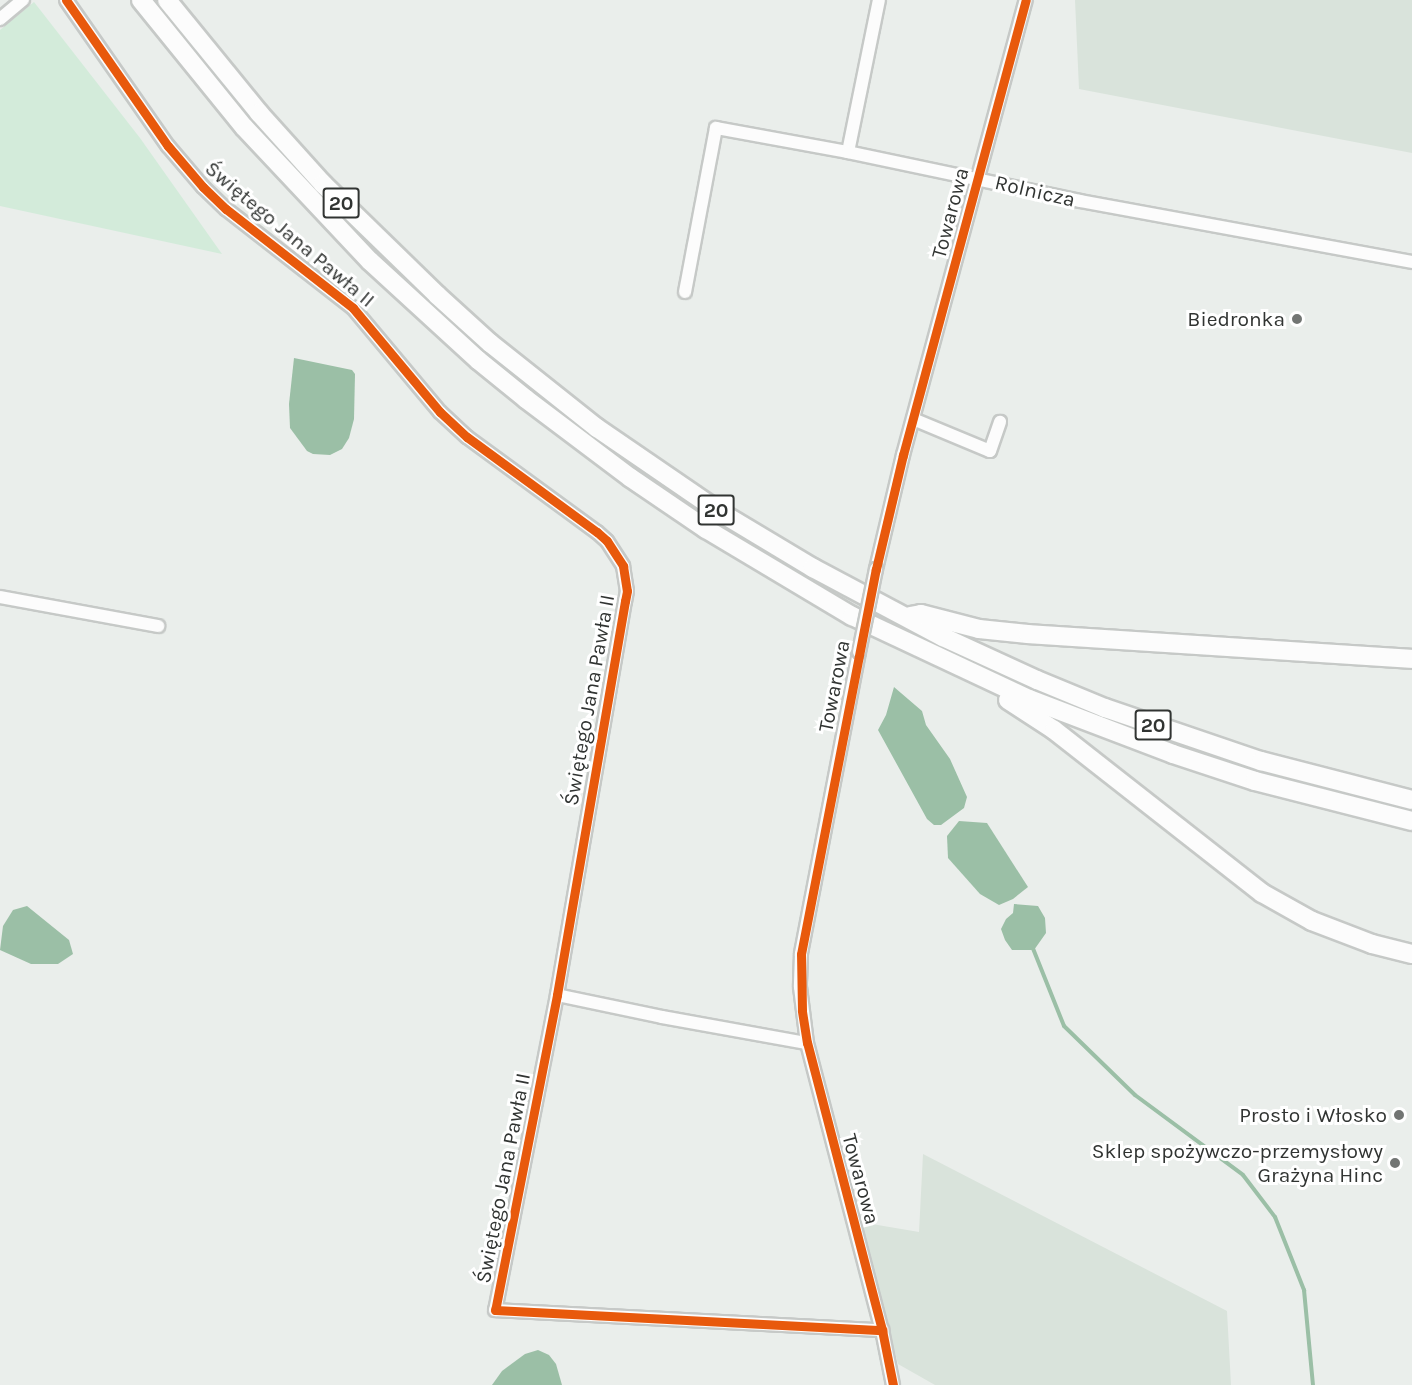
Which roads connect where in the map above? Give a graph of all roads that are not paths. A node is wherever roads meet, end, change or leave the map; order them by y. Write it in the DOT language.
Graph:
graph roads {
  1 [pos="23,0"];
  2 [pos="66,0"];
  3 [pos="141,0"];
  4 [pos="167,0"];
  5 [pos="879,0"];
  6 [pos="1026,0"];
  7 [pos="0,19"];
  8 [pos="848,152"];
  9 [pos="978,178"];
  10 [pos="1412,262"];
  11 [pos="685,292"];
  12 [pos="913,418"];
  13 [pos="1000,422"];
  14 [pos="0,597"];
  15 [pos="907,617"];
  16 [pos="158,626"];
  17 [pos="1412,658"];
  18 [pos="990,682"];
  19 [pos="1412,800"];
  20 [pos="1412,821"];
  21 [pos="1412,954"];
  22 [pos="557,995"];
  23 [pos="807,1043"];
  24 [pos="882,1330"];
  25 [pos="892,1385"];
  1 -- 7 [label="street"];
  2 -- 22 [label="street, Świętego Jana Pawła II"];
  3 -- 18 [label="main road, 20"];
  4 -- 15 [label="main road, 20"];
  5 -- 8 [label="street"];
  6 -- 9 [label="street, Towarowa"];
  8 -- 9 [label="street, Rolnicza"];
  8 -- 11 [label="street, Rolnicza"];
  9 -- 10 [label="street, Rolnicza"];
  9 -- 12 [label="street, Towarowa"];
  12 -- 13 [label="street"];
  12 -- 23 [label="street, Towarowa, bridge"];
  14 -- 16 [label="street"];
  15 -- 17 [label="main road"];
  15 -- 19 [label="main road, 20"];
  18 -- 20 [label="main road, 20"];
  18 -- 21 [label="main road"];
  22 -- 23 [label="street"];
  22 -- 24 [label="street, Świętego Jana Pawła II"];
  23 -- 24 [label="street, Towarowa"];
  24 -- 25 [label="street, Towarowa"];
}
